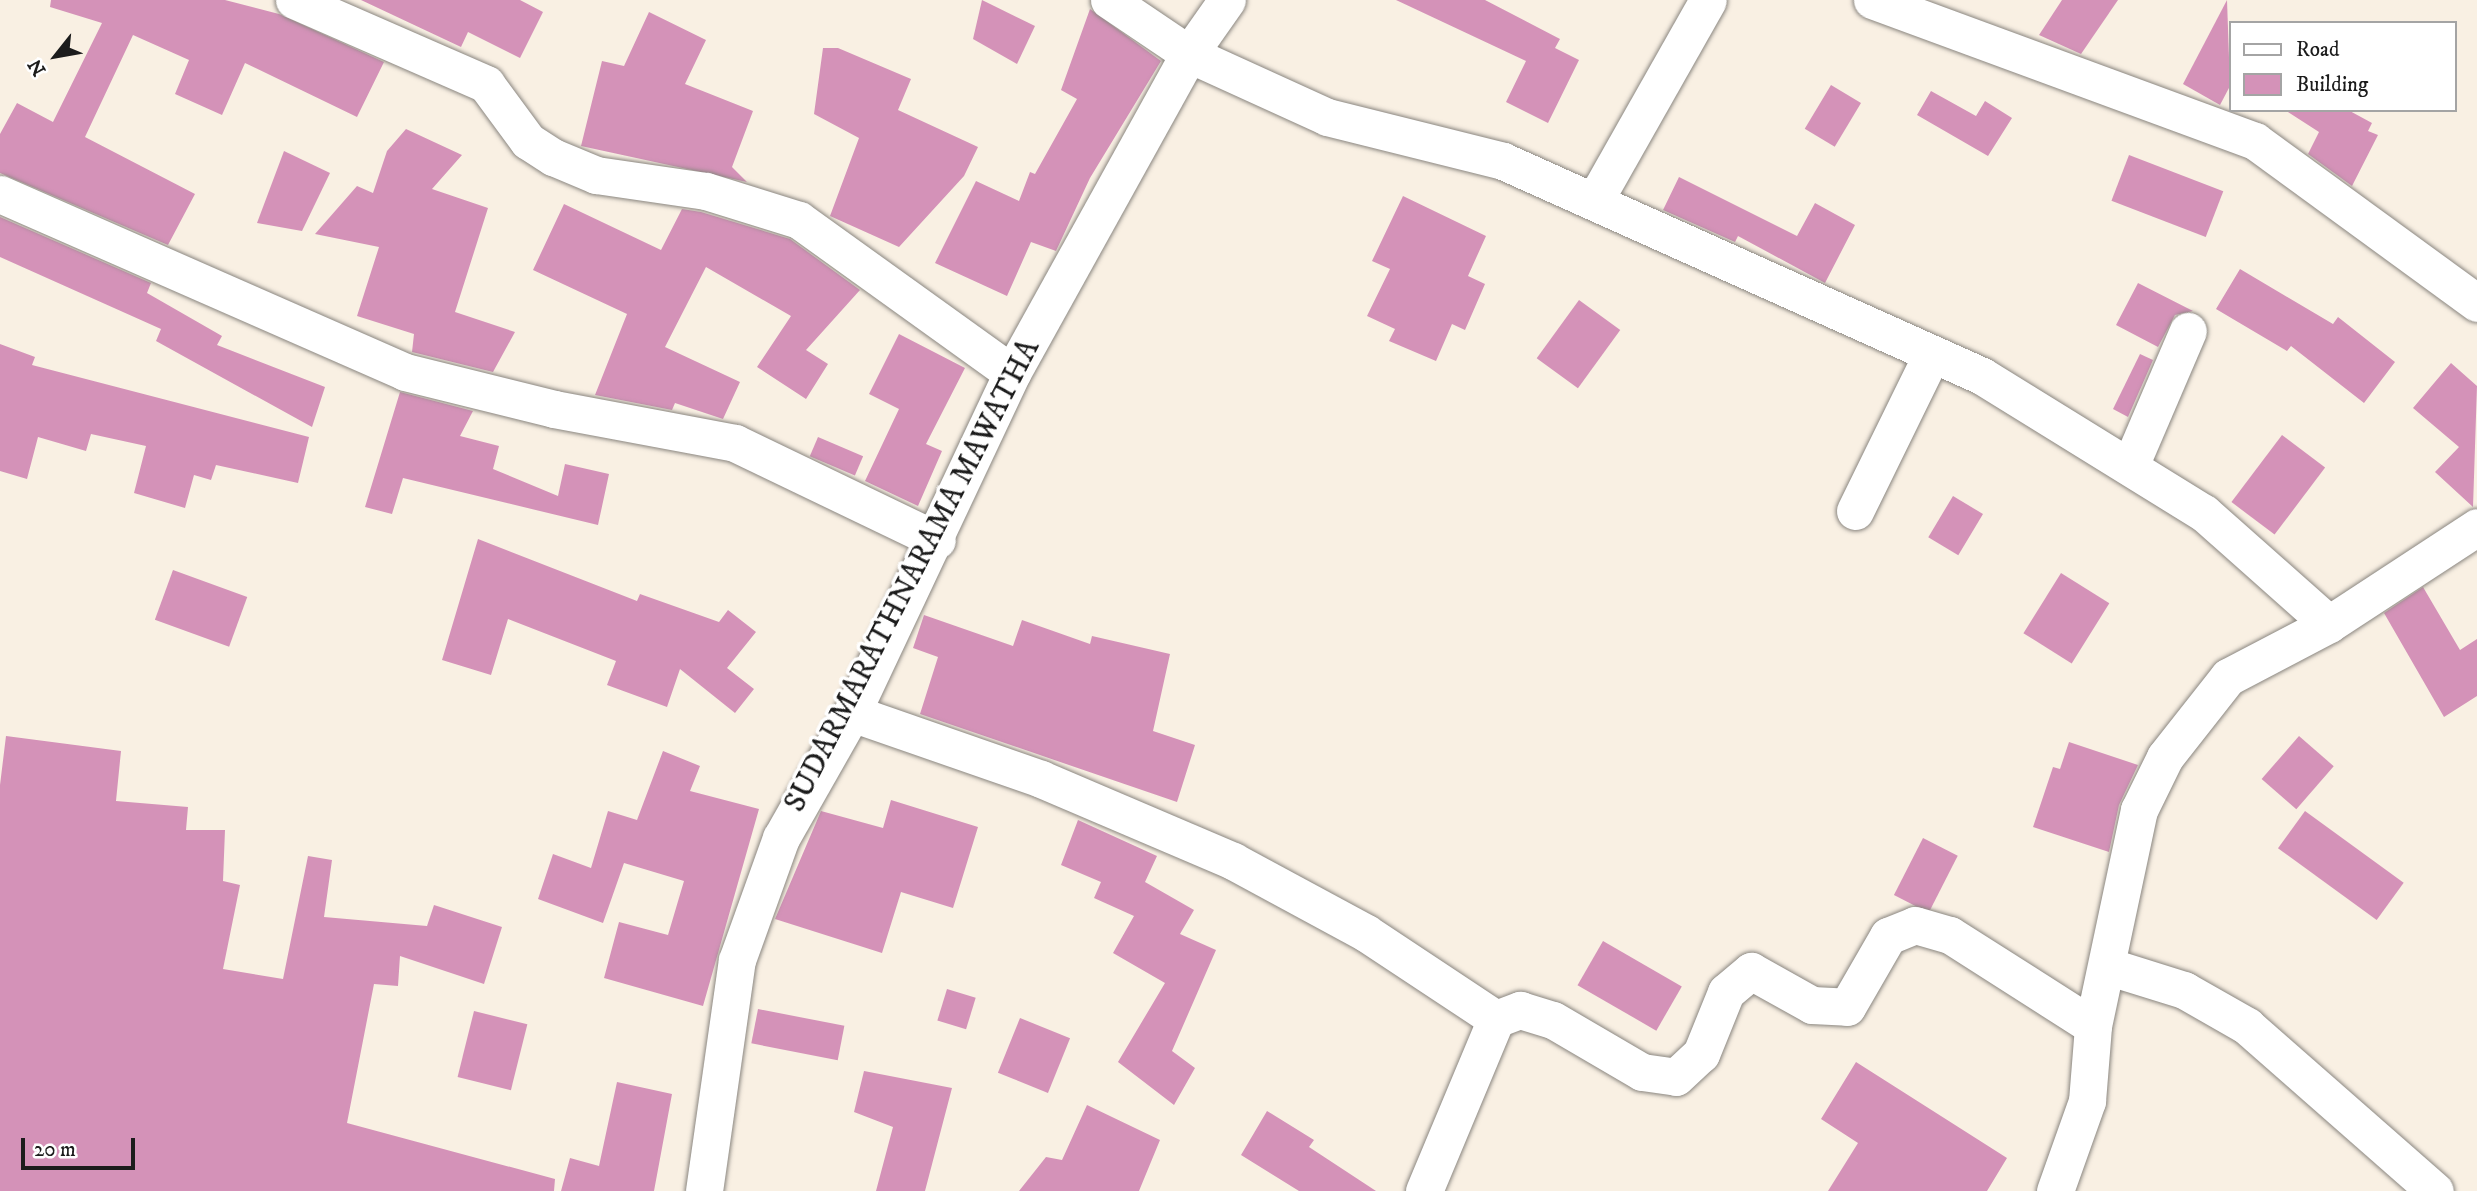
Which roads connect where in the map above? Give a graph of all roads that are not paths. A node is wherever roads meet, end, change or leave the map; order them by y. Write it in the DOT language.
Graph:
graph roads {
  1 [pos="294,0"];
  2 [pos="1110,0"];
  3 [pos="1227,0"];
  4 [pos="1708,0"];
  5 [pos="1872,0"];
  6 [pos="1189,54"];
  7 [pos="0,194"];
  8 [pos="1596,198"];
  9 [pos="2477,303"];
  10 [pos="2188,331"];
  11 [pos="1931,354"];
  12 [pos="1012,373"];
  13 [pos="2130,466"];
  14 [pos="1855,511"];
  15 [pos="2477,527"];
  16 [pos="937,540"];
  17 [pos="2329,624"];
  18 [pos="852,713"];
  19 [pos="2107,966"];
  20 [pos="1496,1019"];
  21 [pos="2093,1026"];
  22 [pos="704,1191"];
  23 [pos="1424,1191"];
  24 [pos="2055,1191"];
  25 [pos="2435,1191"];
  1 -- 12 [label="street"];
  2 -- 6 [label="street"];
  3 -- 6 [label="street, SUDARMARATHNARAMA MAWATHA"];
  4 -- 8 [label="street"];
  5 -- 9 [label="street"];
  6 -- 8 [label="street"];
  6 -- 12 [label="street, SUDARMARATHNARAMA MAWATHA"];
  7 -- 16 [label="street"];
  8 -- 11 [label="street"];
  10 -- 13 [label="street"];
  11 -- 13 [label="street"];
  11 -- 14 [label="street"];
  12 -- 16 [label="street, SUDARMARATHNARAMA MAWATHA"];
  13 -- 17 [label="street"];
  15 -- 17 [label="street"];
  16 -- 18 [label="street, SUDARMARATHNARAMA MAWATHA"];
  17 -- 19 [label="street"];
  18 -- 20 [label="street"];
  18 -- 22 [label="street, SUDARMARATHNARAMA MAWATHA"];
  19 -- 21 [label="street"];
  19 -- 25 [label="street"];
  20 -- 21 [label="street"];
  20 -- 23 [label="street"];
  21 -- 24 [label="street"];
}
